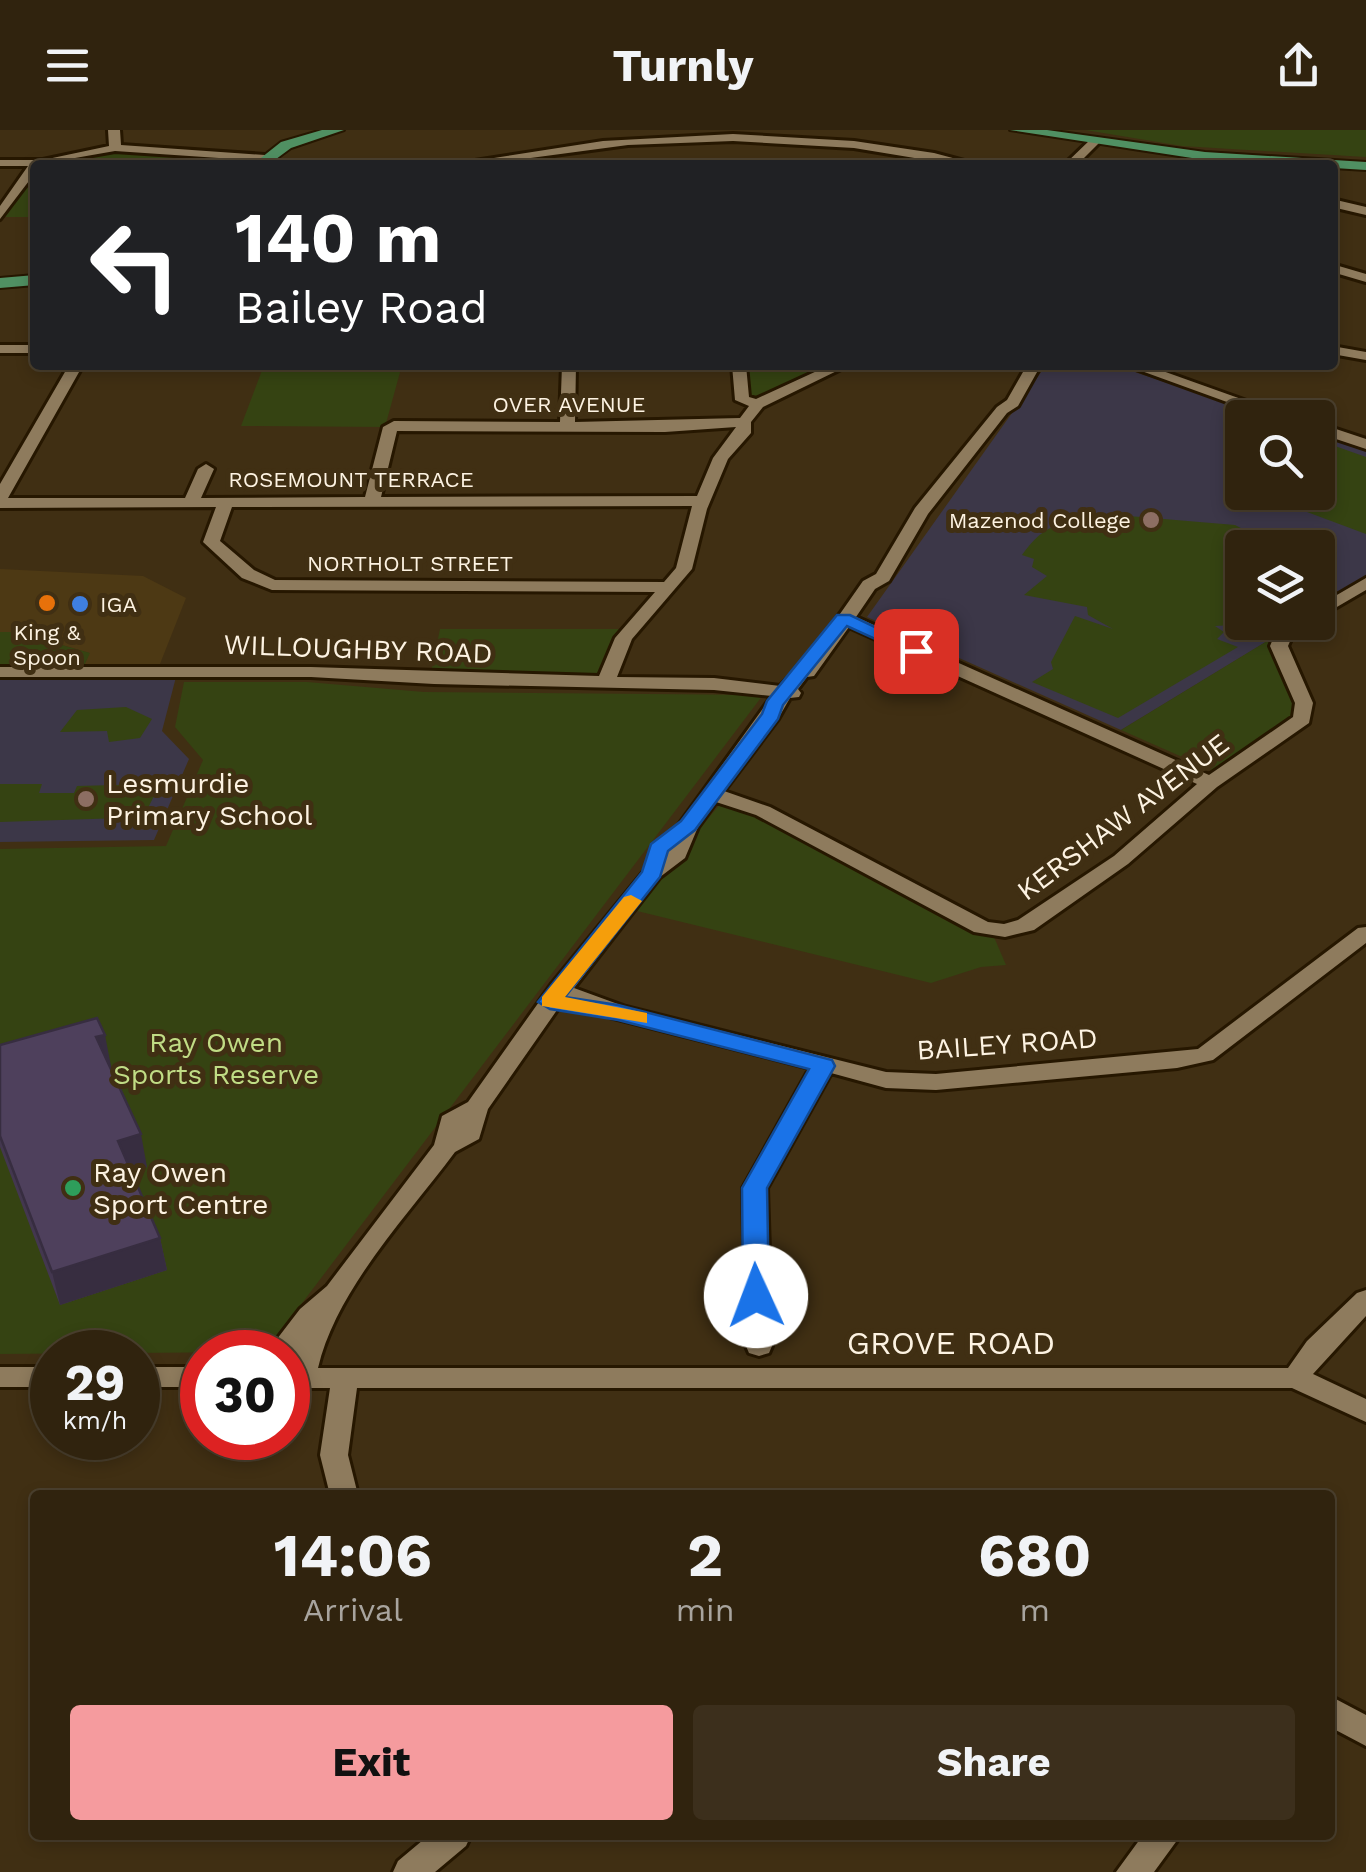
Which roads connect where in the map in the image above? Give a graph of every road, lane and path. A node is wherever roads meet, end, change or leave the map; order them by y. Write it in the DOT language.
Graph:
graph roads {
  1 [pos="114,130"];
  2 [pos="337,130"];
  3 [pos="1017,130"];
  4 [pos="1048,130"];
  5 [pos="652,135"];
  6 [pos="1120,140"];
  7 [pos="1091,145"];
  8 [pos="115,148"];
  9 [pos="922,153"];
  10 [pos="52,160"];
  11 [pos="251,160"];
  12 [pos="264,160"];
  13 [pos="488,160"];
  14 [pos="904,160"];
  15 [pos="951,160"];
  16 [pos="1075,160"];
  17 [pos="1283,160"];
  18 [pos="1331,160"];
  19 [pos="1338,161"];
  20 [pos="0,163"];
  21 [pos="30,163"];
  22 [pos="1338,163"];
  23 [pos="1366,164"];
  24 [pos="30,172"];
  25 [pos="1338,204"];
  26 [pos="1366,211"];
  27 [pos="0,215"];
  28 [pos="1338,270"];
  29 [pos="1366,278"];
  30 [pos="30,280"];
  31 [pos="0,282"];
  32 [pos="0,349"];
  33 [pos="30,349"];
  34 [pos="1338,351"];
  35 [pos="1366,356"];
  36 [pos="73,370"];
  37 [pos="569,370"];
  38 [pos="739,370"];
  39 [pos="831,370"];
  40 [pos="1030,370"];
  41 [pos="1146,370"];
  42 [pos="1175,370"];
  43 [pos="1162,376"];
  44 [pos="1234,400"];
  45 [pos="758,404"];
  46 [pos="744,422"];
  47 [pos="567,427"];
  48 [pos="1335,434"];
  49 [pos="1366,444"];
  50 [pos="206,469"];
  51 [pos="7,474"];
  52 [pos="0,500"];
  53 [pos="372,501"];
  54 [pos="192,502"];
  55 [pos="226,502"];
  56 [pos="702,502"];
  57 [pos="1366,584"];
  58 [pos="667,587"];
  59 [pos="1335,603"];
  60 [pos="840,623"];
  61 [pos="1281,640"];
  62 [pos="0,672"];
  63 [pos="604,684"];
  64 [pos="792,687"];
  65 [pos="1210,784"];
  66 [pos="714,791"];
  67 [pos="1366,933"];
  68 [pos="559,997"];
  69 [pos="823,1066"];
  70 [pos="336,1292"];
  71 [pos="1366,1300"];
  72 [pos="298,1330"];
  73 [pos="310,1344"];
  74 [pos="759,1346"];
  75 [pos="0,1376"];
  76 [pos="30,1377"];
  77 [pos="310,1378"];
  78 [pos="345,1378"];
  79 [pos="1295,1378"];
  80 [pos="1366,1411"];
  81 [pos="343,1490"];
  82 [pos="1335,1713"];
  83 [pos="1366,1732"];
  84 [pos="448,1840"];
  85 [pos="1160,1840"];
  86 [pos="410,1872"];
  87 [pos="1133,1872"];
  1 -- 8 [label="street"];
  2 -- 12 [label="main road"];
  3 -- 7 [label="main road"];
  4 -- 6 [label="main road"];
  4 -- 7 [label="main road"];
  5 -- 9 [label="street"];
  5 -- 13 [label="street"];
  6 -- 7 [label="main road"];
  6 -- 18 [label="main road"];
  7 -- 16 [label="street"];
  7 -- 17 [label="main road"];
  8 -- 10 [label="street"];
  8 -- 11 [label="street"];
  9 -- 14 [label="street"];
  9 -- 15 [label="street"];
  19 -- 23 [label="main road"];
  20 -- 21 [label="street"];
  22 -- 23 [label="main road"];
  24 -- 27 [label="street"];
  25 -- 26 [label="street"];
  28 -- 29 [label="street"];
  30 -- 31 [label="main road"];
  32 -- 33 [label="street"];
  34 -- 35 [label="street"];
  36 -- 51 [label="street"];
  37 -- 47 [label="street"];
  38 -- 45 [label="street"];
  39 -- 45 [label="street"];
  40 -- 60 [label="street"];
  41 -- 43 [label="street"];
  42 -- 43 [label="street"];
  43 -- 44 [label="street"];
  45 -- 46 [label="street"];
  46 -- 47 [label="street, OVER AVENUE"];
  46 -- 56 [label="street"];
  47 -- 53 [label="street, OVER AVENUE"];
  48 -- 49 [label="street"];
  50 -- 54 [label="street"];
  51 -- 52 [label="street"];
  52 -- 54 [label="street, ROSEMOUNT TERRACE"];
  53 -- 55 [label="street, ROSEMOUNT TERRACE"];
  53 -- 56 [label="street, ROSEMOUNT TERRACE"];
  54 -- 55 [label="street, ROSEMOUNT TERRACE"];
  55 -- 58 [label="street, NORTHOLT STREET"];
  56 -- 58 [label="street"];
  57 -- 59 [label="street"];
  58 -- 63 [label="street"];
  60 -- 64 [label="street"];
  60 -- 65 [label="street"];
  61 -- 65 [label="street, KERSHAW AVENUE"];
  62 -- 63 [label="street, WILLOUGHBY ROAD"];
  63 -- 64 [label="street, WILLOUGHBY ROAD"];
  64 -- 66 [label="street"];
  65 -- 66 [label="street, KERSHAW AVENUE"];
  66 -- 68 [label="street"];
  67 -- 69 [label="street, BAILEY ROAD"];
  68 -- 69 [label="street, BAILEY ROAD"];
  68 -- 70 [label="street"];
  69 -- 74 [label="street"];
  70 -- 72 [label="street"];
  70 -- 73 [label="street"];
  71 -- 79 [label="street"];
  75 -- 76 [label="street"];
  77 -- 78 [label="street, GROVE ROAD"];
  78 -- 79 [label="street, GROVE ROAD"];
  78 -- 81 [label="street"];
  79 -- 80 [label="street, GROVE ROAD"];
  82 -- 83 [label="street"];
  84 -- 86 [label="street"];
  85 -- 87 [label="street"];
}
